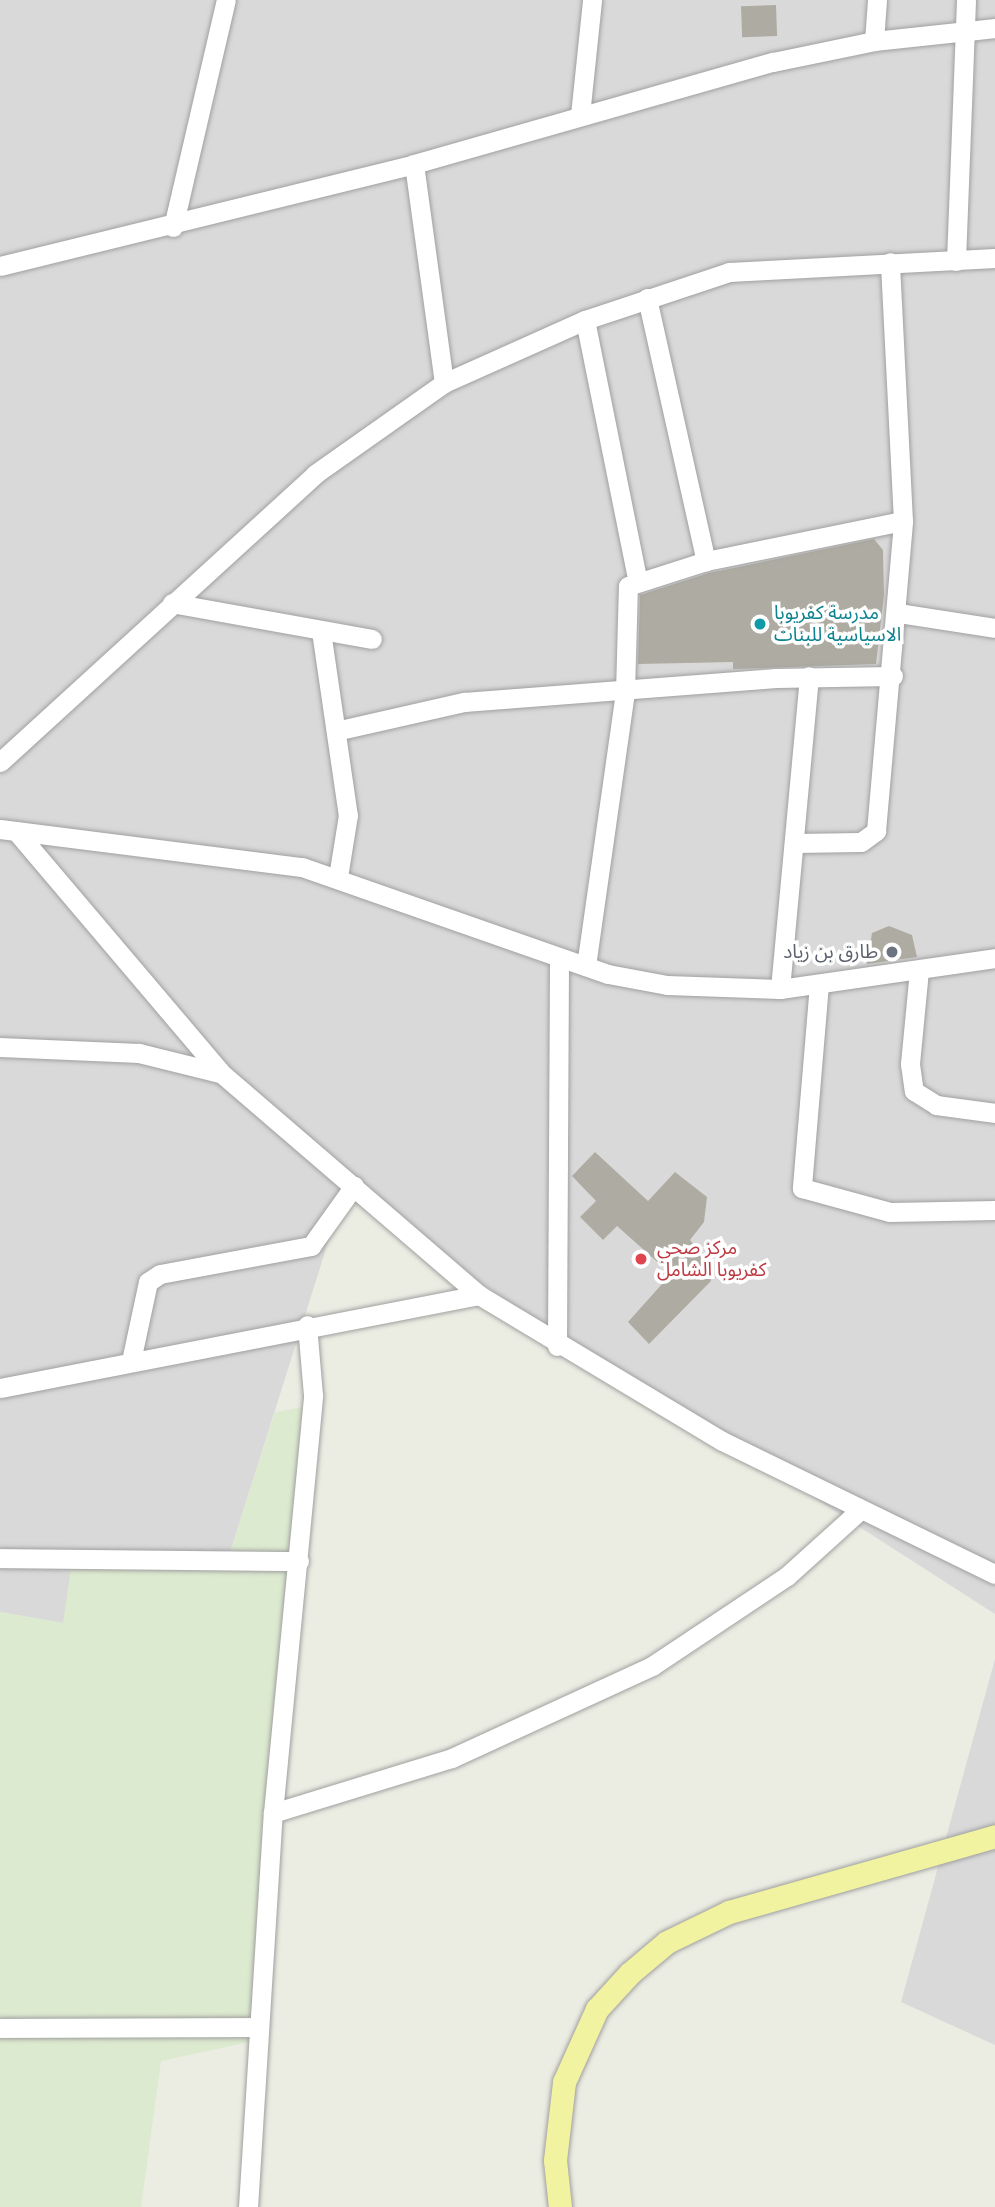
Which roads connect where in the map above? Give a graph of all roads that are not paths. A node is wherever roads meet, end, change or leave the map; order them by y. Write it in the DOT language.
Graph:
graph roads {
  1 [pos="226,0"];
  2 [pos="592,0"];
  3 [pos="877,0"];
  4 [pos="966,0"];
  5 [pos="995,28"];
  6 [pos="965,30"];
  7 [pos="874,41"];
  8 [pos="580,115"];
  9 [pos="414,164"];
  10 [pos="173,227"];
  11 [pos="995,258"];
  12 [pos="956,261"];
  13 [pos="890,262"];
  14 [pos="0,266"];
  15 [pos="647,298"];
  16 [pos="585,320"];
  17 [pos="444,383"];
  18 [pos="903,521"];
  19 [pos="706,561"];
  20 [pos="637,579"];
  21 [pos="172,603"];
  22 [pos="899,613"];
  23 [pos="995,628"];
  24 [pos="321,631"];
  25 [pos="372,639"];
  26 [pos="809,676"];
  27 [pos="893,676"];
  28 [pos="625,692"];
  29 [pos="336,731"];
  30 [pos="0,762"];
  31 [pos="8,830"];
  32 [pos="795,843"];
  33 [pos="338,877"];
  34 [pos="559,958"];
  35 [pos="995,958"];
  36 [pos="586,966"];
  37 [pos="919,970"];
  38 [pos="819,984"];
  39 [pos="780,989"];
  40 [pos="0,1047"];
  41 [pos="221,1073"];
  42 [pos="995,1113"];
  43 [pos="354,1186"];
  44 [pos="995,1210"];
  45 [pos="478,1295"];
  46 [pos="307,1325"];
  47 [pos="557,1346"];
  48 [pos="131,1362"];
  49 [pos="0,1388"];
  50 [pos="860,1510"];
  51 [pos="0,1558"];
  52 [pos="299,1560"];
  53 [pos="995,1574"];
  54 [pos="273,1813"];
  55 [pos="995,1836"];
  56 [pos="257,2027"];
  57 [pos="0,2028"];
  58 [pos="248,2207"];
  59 [pos="560,2207"];
  1 -- 10 [label="street"];
  2 -- 8 [label="street"];
  3 -- 7 [label="street"];
  4 -- 6 [label="street"];
  5 -- 6 [label="street"];
  6 -- 7 [label="street"];
  6 -- 12 [label="street"];
  7 -- 8 [label="street"];
  8 -- 9 [label="street"];
  9 -- 10 [label="street"];
  9 -- 17 [label="street"];
  10 -- 14 [label="street"];
  11 -- 12 [label="street"];
  12 -- 13 [label="street"];
  13 -- 15 [label="street"];
  13 -- 18 [label="street"];
  15 -- 16 [label="street"];
  15 -- 19 [label="street"];
  16 -- 17 [label="street"];
  16 -- 20 [label="street"];
  17 -- 21 [label="street"];
  18 -- 19 [label="street"];
  18 -- 22 [label="street"];
  19 -- 20 [label="street"];
  20 -- 28 [label="street"];
  21 -- 24 [label="street"];
  21 -- 30 [label="street"];
  22 -- 23 [label="street"];
  22 -- 27 [label="street"];
  24 -- 25 [label="street"];
  24 -- 29 [label="street"];
  26 -- 27 [label="street"];
  26 -- 28 [label="street"];
  26 -- 32 [label="street"];
  27 -- 32 [label="street"];
  28 -- 29 [label="street"];
  28 -- 36 [label="street"];
  29 -- 33 [label="street"];
  31 -- 33 [label="street"];
  31 -- 41 [label="street"];
  32 -- 39 [label="street"];
  33 -- 34 [label="street"];
  34 -- 36 [label="street"];
  34 -- 47 [label="street"];
  35 -- 37 [label="street"];
  36 -- 39 [label="street"];
  37 -- 38 [label="street"];
  37 -- 42 [label="street"];
  38 -- 39 [label="street"];
  38 -- 44 [label="street"];
  40 -- 41 [label="street"];
  41 -- 43 [label="street"];
  43 -- 45 [label="street"];
  43 -- 48 [label="street"];
  45 -- 46 [label="street"];
  45 -- 47 [label="street"];
  46 -- 48 [label="street"];
  46 -- 52 [label="street"];
  47 -- 50 [label="street"];
  48 -- 49 [label="street"];
  50 -- 53 [label="street"];
  50 -- 54 [label="street"];
  51 -- 52 [label="street"];
  52 -- 54 [label="street"];
  54 -- 56 [label="street"];
  55 -- 59 [label="main road"];
  56 -- 57 [label="street"];
  56 -- 58 [label="street"];
}
